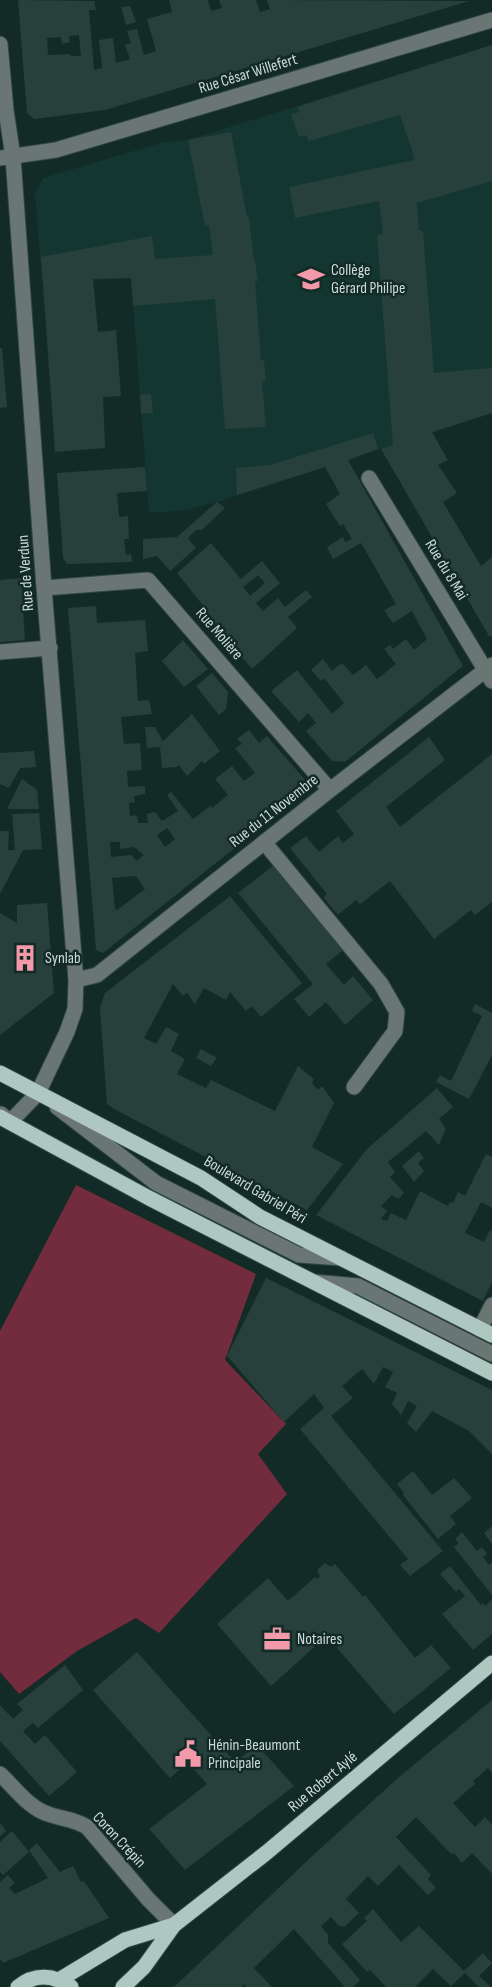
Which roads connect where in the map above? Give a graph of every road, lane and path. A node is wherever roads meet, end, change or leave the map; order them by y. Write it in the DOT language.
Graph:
graph roads {
  1 [pos="492,20"];
  2 [pos="0,44"];
  3 [pos="6,157"];
  4 [pos="369,478"];
  5 [pos="44,588"];
  6 [pos="50,648"];
  7 [pos="0,652"];
  8 [pos="490,672"];
  9 [pos="330,790"];
  10 [pos="264,842"];
  11 [pos="76,980"];
  12 [pos="0,1073"];
  13 [pos="354,1087"];
  14 [pos="38,1093"];
  15 [pos="3,1117"];
  16 [pos="342,1258"];
  17 [pos="314,1282"];
  18 [pos="492,1305"];
  19 [pos="486,1332"];
  20 [pos="492,1354"];
  21 [pos="492,1373"];
  22 [pos="492,1663"];
  23 [pos="0,1774"];
  24 [pos="174,1925"];
  25 [pos="65,1983"];
  26 [pos="18,1987"];
  27 [pos="123,1987"];
  1 -- 3 [label="street, Rue César Willefert"];
  2 -- 3 [label="street, Rue de Verdun"];
  3 -- 5 [label="street, Rue de Verdun"];
  4 -- 8 [label="street, Rue du 8 Mai"];
  5 -- 6 [label="street, Rue de Verdun"];
  5 -- 9 [label="street, Rue Molière"];
  6 -- 7 [label="street"];
  6 -- 11 [label="street, Rue de Verdun"];
  8 -- 9 [label="street, Rue du 11 Novembre"];
  9 -- 10 [label="street, Rue du 11 Novembre"];
  10 -- 11 [label="street, Rue du 11 Novembre"];
  10 -- 13 [label="street"];
  11 -- 14 [label="street, Rue de Verdun"];
  12 -- 14 [label="main road, Boulevard Gabriel Péri"];
  14 -- 15 [label="street, Rue de Verdun"];
  14 -- 16 [label="main road, Boulevard Gabriel Péri"];
  14 -- 16 [label="street"];
  15 -- 17 [label="main road"];
  16 -- 19 [label="main road, Boulevard Gabriel Péri"];
  17 -- 20 [label="street"];
  17 -- 21 [label="main road"];
  18 -- 19 [label="street"];
  22 -- 24 [label="main road, Rue Robert Aylé"];
  23 -- 24 [label="street, Coron Crépin"];
  24 -- 25 [label="main road, Rue Robert Aylé"];
  24 -- 27 [label="main road, Rue Robert Aylé"];
  25 -- 26 [label="main road"];
}
